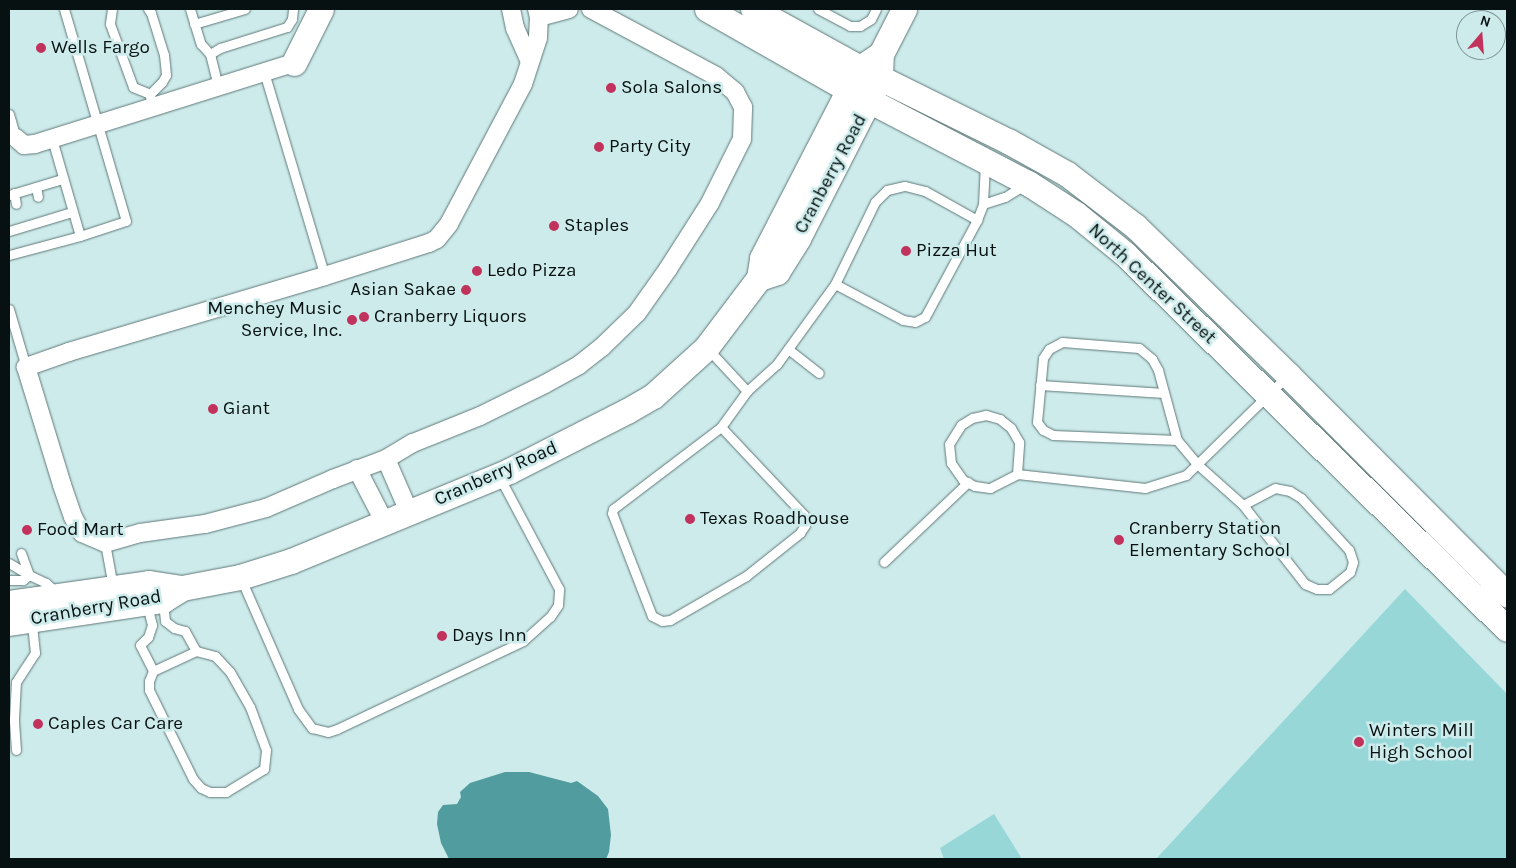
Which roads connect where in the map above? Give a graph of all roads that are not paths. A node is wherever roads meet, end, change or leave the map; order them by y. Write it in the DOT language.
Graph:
graph roads {
  1 [pos="64,9"];
  2 [pos="112,9"];
  3 [pos="148,9"];
  4 [pos="190,9"];
  5 [pos="246,9"];
  6 [pos="293,9"];
  7 [pos="321,9"];
  8 [pos="511,9"];
  9 [pos="569,9"];
  10 [pos="591,9"];
  11 [pos="707,9"];
  12 [pos="753,9"];
  13 [pos="818,9"];
  14 [pos="876,9"];
  15 [pos="904,9"];
  16 [pos="538,13"];
  17 [pos="194,24"];
  18 [pos="210,54"];
  19 [pos="530,62"];
  20 [pos="294,63"];
  21 [pos="874,67"];
  22 [pos="264,72"];
  23 [pos="218,87"];
  24 [pos="859,95"];
  25 [pos="151,100"];
  26 [pos="9,114"];
  27 [pos="97,125"];
  28 [pos="16,138"];
  29 [pos="52,139"];
  30 [pos="985,163"];
  31 [pos="62,179"];
  32 [pos="1028,184"];
  33 [pos="36,186"];
  34 [pos="11,194"];
  35 [pos="38,197"];
  36 [pos="16,204"];
  37 [pos="983,204"];
  38 [pos="42,210"];
  39 [pos="72,212"];
  40 [pos="19,217"];
  41 [pos="45,220"];
  42 [pos="977,220"];
  43 [pos="22,227"];
  44 [pos="9,231"];
  45 [pos="80,236"];
  46 [pos="9,255"];
  47 [pos="325,276"];
  48 [pos="835,284"];
  49 [pos="9,309"];
  50 [pos="706,348"];
  51 [pos="788,349"];
  52 [pos="26,367"];
  53 [pos="819,373"];
  54 [pos="1288,375"];
  55 [pos="1040,385"];
  56 [pos="747,390"];
  57 [pos="1164,393"];
  58 [pos="1270,395"];
  59 [pos="721,426"];
  60 [pos="1177,440"];
  61 [pos="386,459"];
  62 [pos="1197,464"];
  63 [pos="357,469"];
  64 [pos="1017,474"];
  65 [pos="499,475"];
  66 [pos="968,482"];
  67 [pos="1243,505"];
  68 [pos="409,512"];
  69 [pos="385,523"];
  70 [pos="105,543"];
  71 [pos="21,553"];
  72 [pos="884,562"];
  73 [pos="9,563"];
  74 [pos="29,575"];
  75 [pos="240,577"];
  76 [pos="9,580"];
  77 [pos="113,587"];
  78 [pos="1507,595"];
  79 [pos="59,596"];
  80 [pos="163,597"];
  81 [pos="9,603"];
  82 [pos="20,621"];
  83 [pos="1507,629"];
  84 [pos="196,650"];
  85 [pos="152,671"];
  86 [pos="16,750"];
  1 -- 27 [label="lane"];
  2 -- 25 [label="lane"];
  3 -- 25 [label="lane"];
  4 -- 17 [label="lane"];
  5 -- 17 [label="lane"];
  6 -- 18 [label="lane"];
  7 -- 20 [label="street"];
  8 -- 19 [label="street"];
  9 -- 16 [label="street"];
  10 -- 61 [label="street"];
  11 -- 24 [label="street, North Center Street"];
  12 -- 21 [label="street, North Center Street"];
  13 -- 14 [label="lane"];
  15 -- 21 [label="street, Cranberry Road"];
  16 -- 19 [label="street"];
  17 -- 18 [label="lane"];
  18 -- 23 [label="lane"];
  19 -- 47 [label="street"];
  20 -- 22 [label="street"];
  21 -- 24 [label="street, Cranberry Road"];
  21 -- 54 [label="street, North Center Street"];
  22 -- 23 [label="street"];
  22 -- 47 [label="lane"];
  23 -- 25 [label="street"];
  24 -- 30 [label="street, North Center Street"];
  24 -- 50 [label="street, Cranberry Road"];
  25 -- 27 [label="street"];
  26 -- 28 [label="lane"];
  27 -- 29 [label="street"];
  27 -- 45 [label="lane"];
  28 -- 29 [label="street"];
  29 -- 31 [label="lane"];
  30 -- 32 [label="street, North Center Street"];
  30 -- 37 [label="lane"];
  31 -- 33 [label="lane"];
  31 -- 39 [label="lane"];
  32 -- 37 [label="lane"];
  32 -- 58 [label="street, North Center Street"];
  33 -- 34 [label="lane"];
  33 -- 35 [label="lane"];
  34 -- 36 [label="lane"];
  37 -- 42 [label="lane"];
  38 -- 41 [label="lane"];
  39 -- 41 [label="lane"];
  39 -- 45 [label="lane"];
  40 -- 43 [label="lane"];
  41 -- 43 [label="lane"];
  42 -- 48 [label="lane"];
  42 -- 48 [label="lane"];
  43 -- 44 [label="lane"];
  45 -- 46 [label="lane"];
  47 -- 52 [label="street"];
  48 -- 51 [label="lane"];
  49 -- 52 [label="lane"];
  50 -- 56 [label="lane"];
  50 -- 65 [label="street, Cranberry Road"];
  51 -- 53 [label="lane"];
  51 -- 56 [label="lane"];
  52 -- 70 [label="street"];
  54 -- 58 [label="lane"];
  54 -- 78 [label="street, North Center Street"];
  55 -- 57 [label="lane"];
  55 -- 57 [label="lane"];
  55 -- 60 [label="lane"];
  56 -- 59 [label="lane"];
  57 -- 60 [label="lane"];
  58 -- 62 [label="lane"];
  58 -- 83 [label="street, North Center Street"];
  59 -- 59 [label="lane"];
  60 -- 62 [label="lane"];
  61 -- 63 [label="street"];
  61 -- 68 [label="street"];
  62 -- 64 [label="lane"];
  62 -- 67 [label="lane"];
  63 -- 69 [label="street"];
  63 -- 70 [label="street"];
  64 -- 66 [label="lane"];
  64 -- 66 [label="lane"];
  65 -- 68 [label="street, Cranberry Road"];
  65 -- 75 [label="lane"];
  66 -- 72 [label="lane"];
  67 -- 67 [label="lane"];
  68 -- 69 [label="street, Cranberry Road"];
  69 -- 75 [label="street, Cranberry Road"];
  70 -- 77 [label="lane"];
  71 -- 74 [label="lane"];
  73 -- 74 [label="lane"];
  74 -- 76 [label="lane"];
  74 -- 79 [label="lane"];
  75 -- 80 [label="street, Cranberry Road"];
  77 -- 79 [label="street, Cranberry Road"];
  77 -- 80 [label="street, Cranberry Road"];
  79 -- 81 [label="street, Cranberry Road"];
  80 -- 82 [label="street, Cranberry Road"];
  80 -- 84 [label="lane"];
  80 -- 85 [label="lane"];
  82 -- 86 [label="lane"];
  84 -- 85 [label="lane"];
  84 -- 85 [label="lane"];
}
